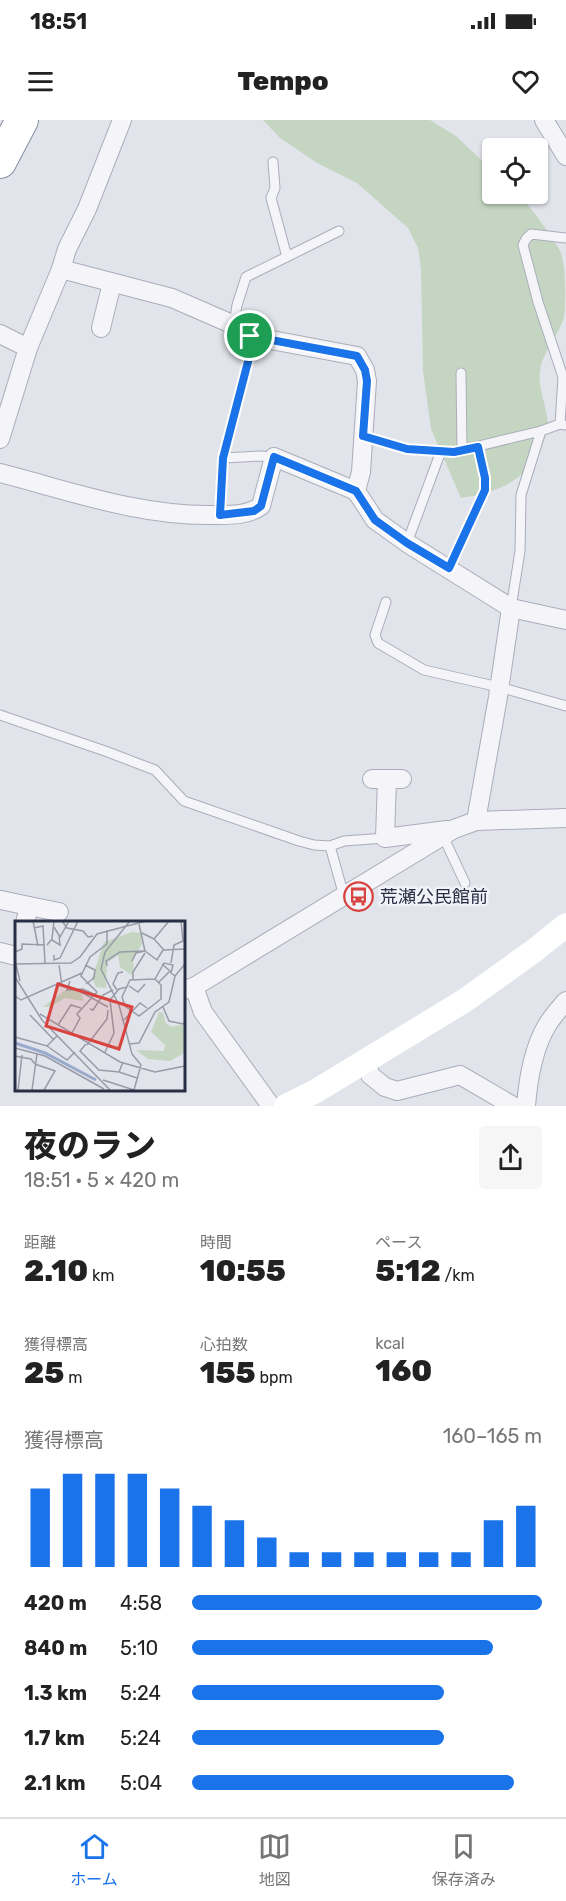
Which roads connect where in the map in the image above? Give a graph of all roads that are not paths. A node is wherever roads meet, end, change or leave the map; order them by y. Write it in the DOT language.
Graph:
graph roads {
  1 [pos="22,120"];
  2 [pos="122,120"];
  3 [pos="544,120"];
  4 [pos="566,156"];
  5 [pos="0,162"];
  6 [pos="273,162"];
  7 [pos="339,231"];
  8 [pos="566,237"];
  9 [pos="287,257"];
  10 [pos="61,269"];
  11 [pos="112,283"];
  12 [pos="234,325"];
  13 [pos="101,328"];
  14 [pos="0,334"];
  15 [pos="250,336"];
  16 [pos="28,348"];
  17 [pos="461,373"];
  18 [pos="563,425"];
  19 [pos="541,431"];
  20 [pos="363,436"];
  21 [pos="0,440"];
  22 [pos="478,447"];
  23 [pos="462,451"];
  24 [pos="441,452"];
  25 [pos="274,457"];
  26 [pos="223,458"];
  27 [pos="0,473"];
  28 [pos="356,491"];
  29 [pos="220,515"];
  30 [pos="407,543"];
  31 [pos="449,568"];
  32 [pos="386,602"];
  33 [pos="511,608"];
  34 [pos="566,620"];
  35 [pos="499,687"];
  36 [pos="566,706"];
  37 [pos="0,715"];
  38 [pos="387,779"];
  39 [pos="566,818"];
  40 [pos="476,821"];
  41 [pos="448,832"];
  42 [pos="385,838"];
  43 [pos="330,846"];
  44 [pos="465,883"];
  45 [pos="344,896"];
  46 [pos="1,900"];
  47 [pos="59,912"];
  48 [pos="27,914"];
  49 [pos="566,924"];
  50 [pos="0,952"];
  51 [pos="15,956"];
  52 [pos="189,988"];
  53 [pos="566,1000"];
  54 [pos="367,1061"];
  55 [pos="271,1106"];
  56 [pos="286,1106"];
  57 [pos="513,1106"];
  58 [pos="526,1106"];
  1 -- 5 [label="highway"];
  2 -- 10 [label="street"];
  3 -- 4 [label="street"];
  6 -- 9 [label="lane"];
  7 -- 9 [label="lane"];
  8 -- 18 [label="lane"];
  9 -- 12 [label="lane"];
  10 -- 11 [label="street"];
  10 -- 16 [label="street"];
  11 -- 12 [label="street"];
  11 -- 13 [label="street"];
  12 -- 15 [label="street"];
  14 -- 16 [label="street"];
  15 -- 20 [label="street"];
  15 -- 26 [label="lane"];
  16 -- 21 [label="street"];
  17 -- 23 [label="lane"];
  18 -- 19 [label="lane"];
  19 -- 22 [label="lane"];
  19 -- 33 [label="lane"];
  20 -- 24 [label="lane"];
  20 -- 28 [label="street"];
  22 -- 23 [label="lane"];
  22 -- 31 [label="lane"];
  23 -- 24 [label="lane"];
  24 -- 30 [label="lane"];
  25 -- 26 [label="lane"];
  25 -- 28 [label="street"];
  25 -- 29 [label="street"];
  26 -- 29 [label="lane"];
  27 -- 29 [label="street"];
  28 -- 30 [label="street"];
  30 -- 31 [label="street"];
  31 -- 33 [label="street"];
  32 -- 35 [label="lane"];
  33 -- 34 [label="street"];
  33 -- 35 [label="street"];
  35 -- 36 [label="lane"];
  35 -- 40 [label="street"];
  37 -- 43 [label="lane"];
  38 -- 42 [label="street"];
  39 -- 40 [label="street"];
  40 -- 41 [label="street"];
  41 -- 42 [label="street"];
  41 -- 44 [label="lane"];
  41 -- 45 [label="street"];
  42 -- 43 [label="lane"];
  43 -- 45 [label="lane"];
  45 -- 52 [label="street"];
  46 -- 48 [label="street"];
  47 -- 48 [label="street"];
  49 -- 54 [label="street"];
  50 -- 51 [label="street"];
  52 -- 55 [label="street"];
  53 -- 58 [label="street"];
  54 -- 56 [label="street"];
  54 -- 57 [label="street"];
}
